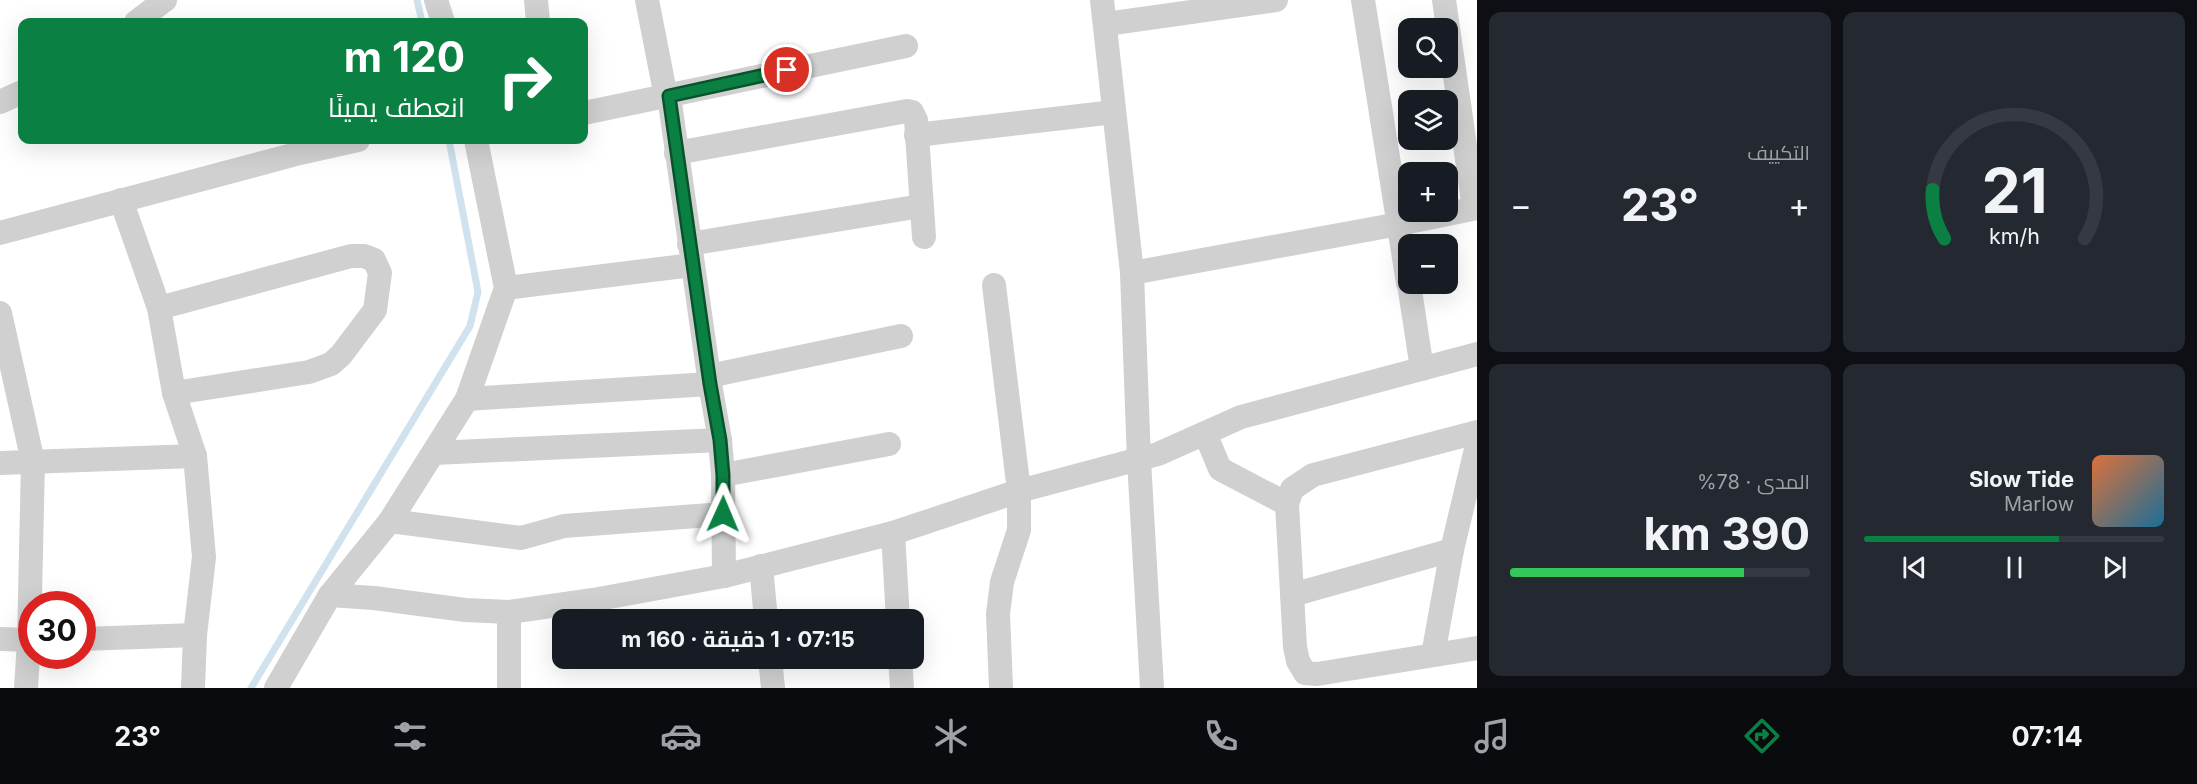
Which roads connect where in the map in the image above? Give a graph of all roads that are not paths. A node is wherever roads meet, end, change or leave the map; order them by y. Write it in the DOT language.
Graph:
graph roads {
  1 [pos="436,0"];
  2 [pos="536,0"];
  3 [pos="647,0"];
  4 [pos="1102,0"];
  5 [pos="1276,0"];
  6 [pos="1363,0"];
  7 [pos="1444,0"];
  8 [pos="159,2"];
  9 [pos="141,18"];
  10 [pos="442,18"];
  11 [pos="538,18"];
  12 [pos="1106,24"];
  13 [pos="906,46"];
  14 [pos="18,94"];
  15 [pos="668,97"];
  16 [pos="0,102"];
  17 [pos="588,112"];
  18 [pos="1114,112"];
  19 [pos="916,135"];
  20 [pos="342,144"];
  21 [pos="477,144"];
  22 [pos="676,153"];
  23 [pos="120,200"];
  24 [pos="921,206"];
  25 [pos="1476,208"];
  26 [pos="1400,224"];
  27 [pos="0,233"];
  28 [pos="1402,234"];
  29 [pos="924,237"];
  30 [pos="691,254"];
  31 [pos="1132,273"];
  32 [pos="994,285"];
  33 [pos="506,288"];
  34 [pos="1411,294"];
  35 [pos="159,308"];
  36 [pos="0,313"];
  37 [pos="902,336"];
  38 [pos="1477,354"];
  39 [pos="1422,369"];
  40 [pos="709,380"];
  41 [pos="174,393"];
  42 [pos="467,399"];
  43 [pos="1477,432"];
  44 [pos="1205,433"];
  45 [pos="720,440"];
  46 [pos="889,444"];
  47 [pos="1477,445"];
  48 [pos="434,453"];
  49 [pos="195,456"];
  50 [pos="1139,460"];
  51 [pos="33,462"];
  52 [pos="0,463"];
  53 [pos="723,475"];
  54 [pos="1019,491"];
  55 [pos="1287,504"];
  56 [pos="723,514"];
  57 [pos="390,521"];
  58 [pos="893,533"];
  59 [pos="1452,550"];
  60 [pos="761,566"];
  61 [pos="724,576"];
  62 [pos="31,591"];
  63 [pos="330,595"];
  64 [pos="1292,595"];
  65 [pos="765,609"];
  66 [pos="897,609"];
  67 [pos="509,612"];
  68 [pos="195,635"];
  69 [pos="0,639"];
  70 [pos="96,639"];
  71 [pos="18,640"];
  72 [pos="1477,648"];
  73 [pos="1433,655"];
  74 [pos="28,669"];
  75 [pos="771,669"];
  76 [pos="901,669"];
  77 [pos="26,688"];
  78 [pos="193,688"];
  79 [pos="276,688"];
  80 [pos="509,688"];
  81 [pos="773,688"];
  82 [pos="902,688"];
  83 [pos="1000,688"];
  84 [pos="1152,688"];
  1 -- 10 [label="street"];
  2 -- 11 [label="street"];
  3 -- 15 [label="street"];
  4 -- 12 [label="street"];
  5 -- 12 [label="street"];
  6 -- 26 [label="street"];
  7 -- 25 [label="street"];
  8 -- 9 [label="street"];
  12 -- 18 [label="street"];
  13 -- 15 [label="street"];
  14 -- 16 [label="street"];
  15 -- 17 [label="street"];
  15 -- 22 [label="street"];
  18 -- 19 [label="street"];
  18 -- 31 [label="street"];
  19 -- 22 [label="street"];
  19 -- 24 [label="street"];
  20 -- 23 [label="street"];
  21 -- 33 [label="street"];
  22 -- 30 [label="street"];
  23 -- 27 [label="street"];
  23 -- 35 [label="street"];
  24 -- 29 [label="street"];
  24 -- 30 [label="street"];
  25 -- 26 [label="street"];
  26 -- 28 [label="street"];
  26 -- 31 [label="street"];
  30 -- 33 [label="street"];
  30 -- 40 [label="street"];
  31 -- 50 [label="street"];
  32 -- 54 [label="street"];
  33 -- 42 [label="street"];
  34 -- 39 [label="street"];
  35 -- 41 [label="street"];
  35 -- 41 [label="street"];
  36 -- 51 [label="street"];
  37 -- 40 [label="street"];
  38 -- 39 [label="street"];
  39 -- 44 [label="street"];
  40 -- 42 [label="street"];
  40 -- 45 [label="street"];
  41 -- 49 [label="street"];
  42 -- 48 [label="street"];
  43 -- 55 [label="street"];
  44 -- 50 [label="street"];
  44 -- 55 [label="street"];
  45 -- 48 [label="street"];
  45 -- 53 [label="street"];
  46 -- 53 [label="street"];
  47 -- 59 [label="street"];
  48 -- 57 [label="street"];
  49 -- 51 [label="street"];
  49 -- 68 [label="street"];
  50 -- 54 [label="street"];
  50 -- 84 [label="street"];
  51 -- 52 [label="street"];
  51 -- 62 [label="street"];
  53 -- 56 [label="street"];
  54 -- 58 [label="street"];
  54 -- 83 [label="street"];
  55 -- 64 [label="street"];
  56 -- 57 [label="street"];
  56 -- 61 [label="street"];
  57 -- 63 [label="street"];
  58 -- 60 [label="street"];
  58 -- 66 [label="street"];
  59 -- 64 [label="street"];
  59 -- 73 [label="street"];
  60 -- 61 [label="street"];
  60 -- 65 [label="street"];
  61 -- 67 [label="street"];
  63 -- 67 [label="street"];
  63 -- 79 [label="street"];
  64 -- 73 [label="street"];
  67 -- 80 [label="street"];
  68 -- 70 [label="street"];
  68 -- 78 [label="street"];
  69 -- 71 [label="street"];
  72 -- 73 [label="street"];
  74 -- 77 [label="street"];
  75 -- 81 [label="street"];
  76 -- 82 [label="street"];
}
